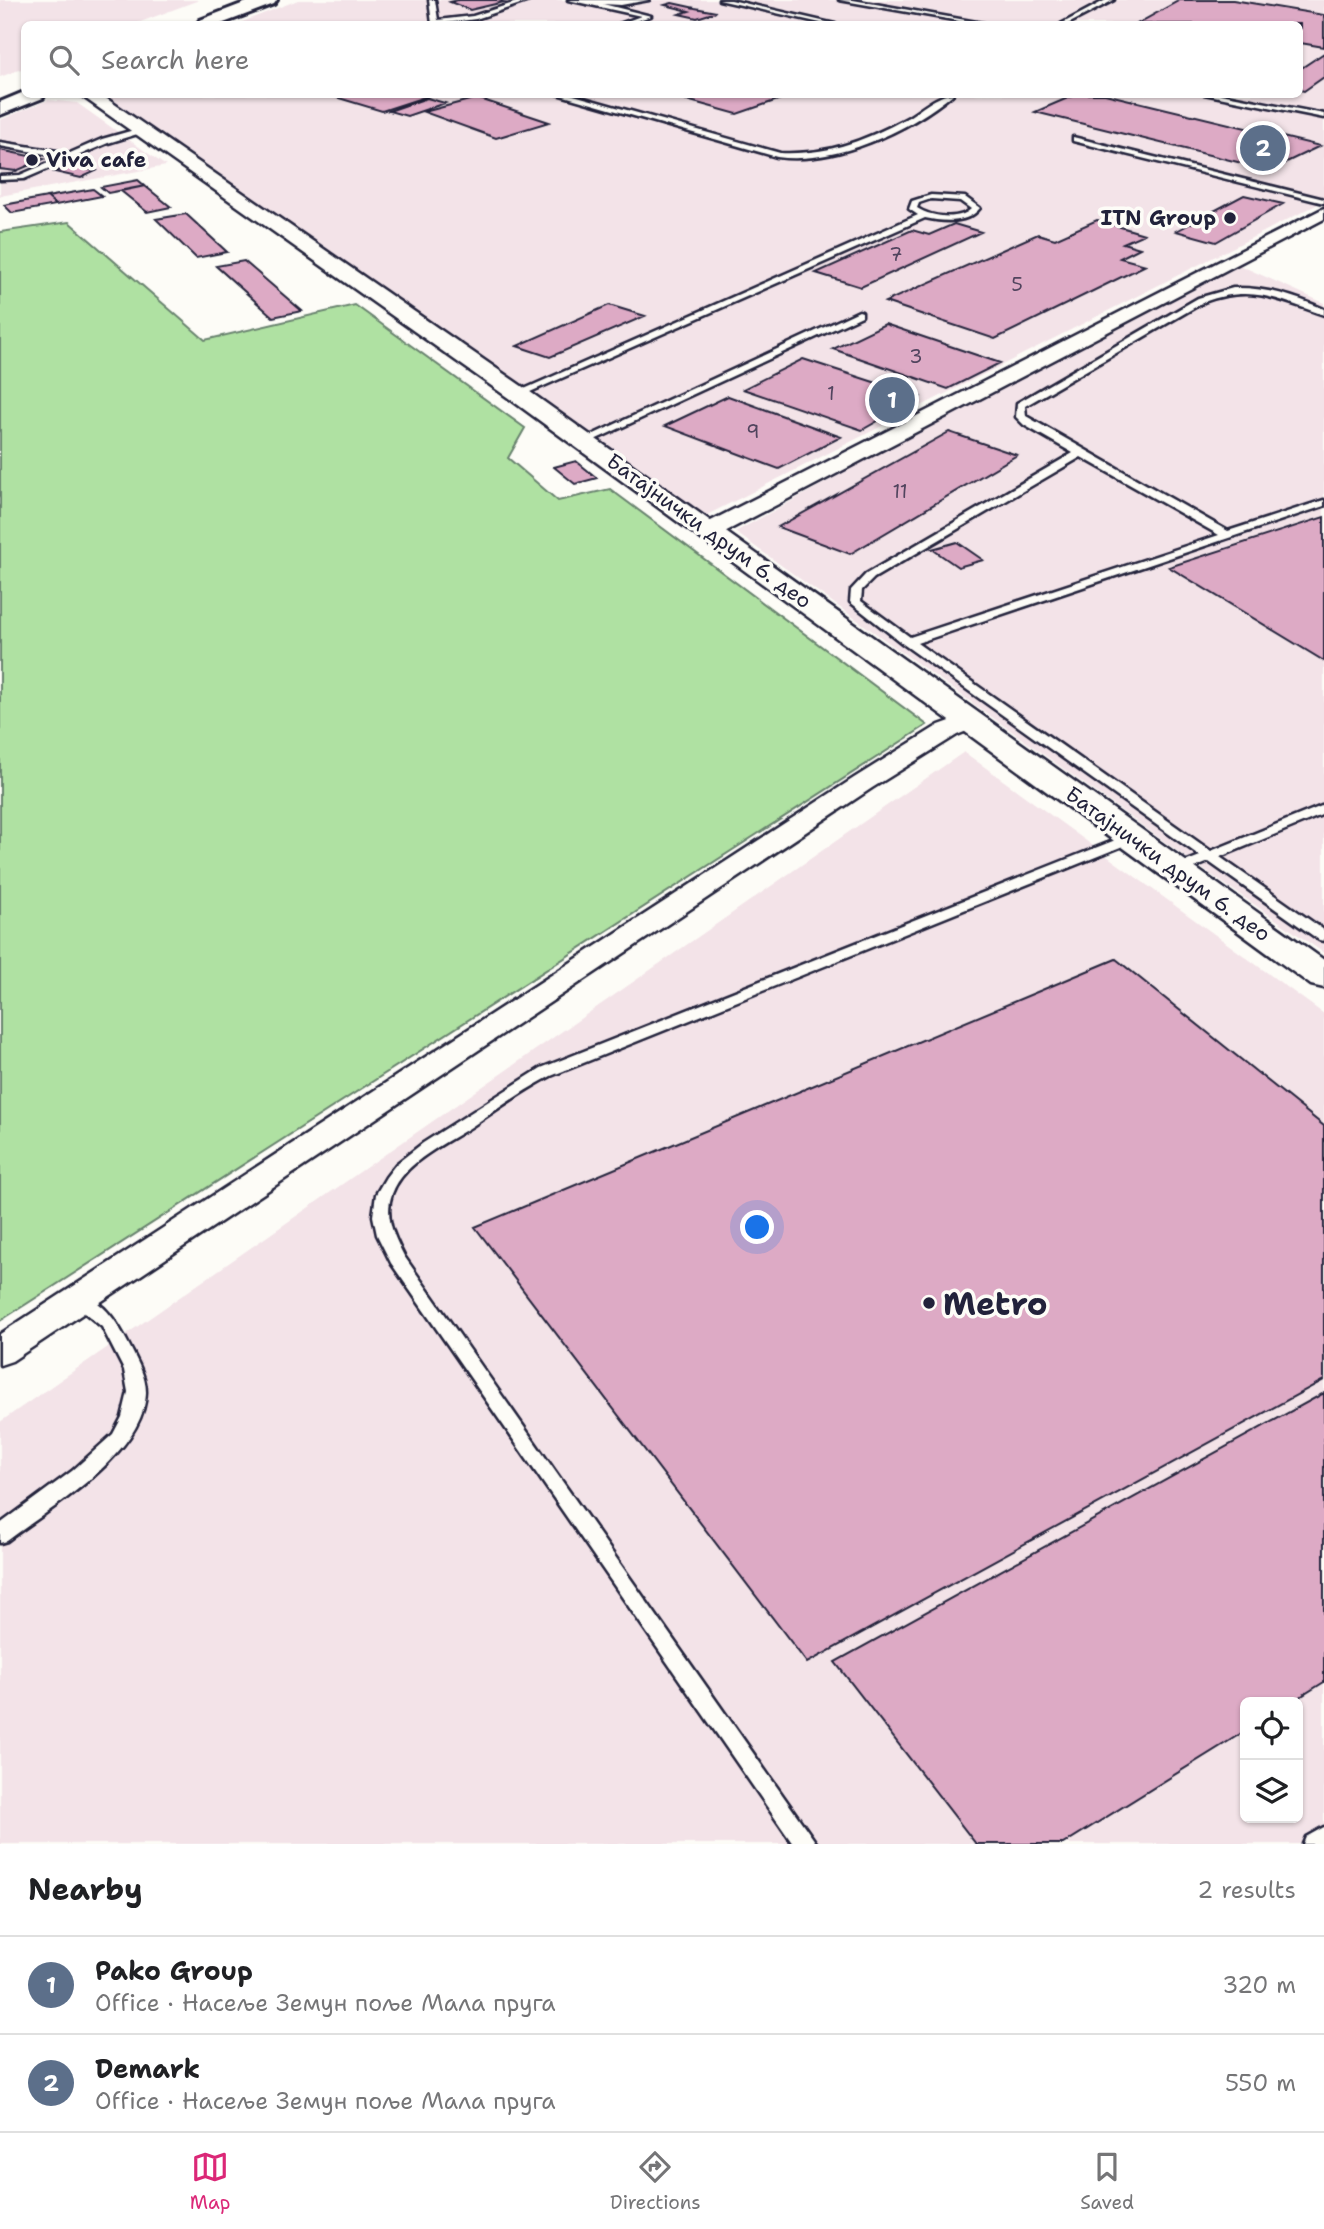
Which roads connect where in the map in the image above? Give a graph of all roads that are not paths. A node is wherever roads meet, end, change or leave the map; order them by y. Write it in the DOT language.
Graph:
graph roads {
  1 [pos="268,0"];
  2 [pos="432,0"];
  3 [pos="528,0"];
  4 [pos="571,0"];
  5 [pos="646,0"];
  6 [pos="722,0"];
  7 [pos="842,0"];
  8 [pos="1111,0"];
  9 [pos="587,2"];
  10 [pos="214,21"];
  11 [pos="435,21"];
  12 [pos="451,21"];
  13 [pos="632,21"];
  14 [pos="818,21"];
  15 [pos="967,21"];
  16 [pos="1070,21"];
  17 [pos="26,98"];
  18 [pos="94,98"];
  19 [pos="574,98"];
  20 [pos="945,98"];
  21 [pos="1228,98"];
  22 [pos="1,108"];
  23 [pos="1324,116"];
  24 [pos="141,130"];
  25 [pos="1076,139"];
  26 [pos="0,144"];
  27 [pos="73,156"];
  28 [pos="0,178"];
  29 [pos="1324,201"];
  30 [pos="1324,213"];
  31 [pos="925,215"];
  32 [pos="1324,312"];
  33 [pos="859,314"];
  34 [pos="518,394"];
  35 [pos="584,441"];
  36 [pos="1081,453"];
  37 [pos="1324,503"];
  38 [pos="709,531"];
  39 [pos="1229,536"];
  40 [pos="907,642"];
  41 [pos="970,721"];
  42 [pos="1324,809"];
  43 [pos="1133,837"];
  44 [pos="1212,857"];
  45 [pos="1177,870"];
  46 [pos="1324,937"];
  47 [pos="1324,976"];
  48 [pos="80,1300"];
  49 [pos="0,1352"];
  50 [pos="0,1535"];
  51 [pos="1324,1837"];
  52 [pos="806,1844"];
  53 [pos="1314,1844"];
  1 -- 10 [label="main road"];
  2 -- 11 [label="lane"];
  3 -- 12 [label="lane"];
  4 -- 9 [label="lane"];
  5 -- 9 [label="lane"];
  6 -- 14 [label="lane"];
  7 -- 15 [label="lane"];
  8 -- 16 [label="lane"];
  9 -- 13 [label="lane"];
  17 -- 22 [label="main road"];
  18 -- 24 [label="street, Батајнички друм 6. део"];
  19 -- 20 [label="lane"];
  21 -- 23 [label="lane"];
  24 -- 27 [label="lane"];
  24 -- 34 [label="street, Батајнички друм 6. део"];
  25 -- 29 [label="lane"];
  26 -- 27 [label="lane"];
  27 -- 28 [label="lane"];
  30 -- 38 [label="street"];
  31 -- 31 [label="lane"];
  31 -- 34 [label="lane"];
  32 -- 36 [label="lane"];
  33 -- 35 [label="lane"];
  34 -- 35 [label="street, Батајнички друм 6. део"];
  35 -- 38 [label="street, Батајнички друм 6. део"];
  36 -- 39 [label="lane"];
  36 -- 40 [label="lane"];
  37 -- 39 [label="lane"];
  38 -- 41 [label="street, Батајнички друм 6. део"];
  39 -- 40 [label="lane"];
  40 -- 44 [label="lane"];
  41 -- 43 [label="street, Батајнички друм 6. део"];
  41 -- 48 [label="street"];
  42 -- 44 [label="lane"];
  43 -- 45 [label="street, Батајнички друм 6. део"];
  43 -- 52 [label="lane"];
  44 -- 45 [label="lane"];
  44 -- 46 [label="lane"];
  45 -- 47 [label="street, Батајнички друм 6. део"];
  48 -- 49 [label="street"];
  48 -- 50 [label="lane"];
  51 -- 53 [label="lane"];
}
